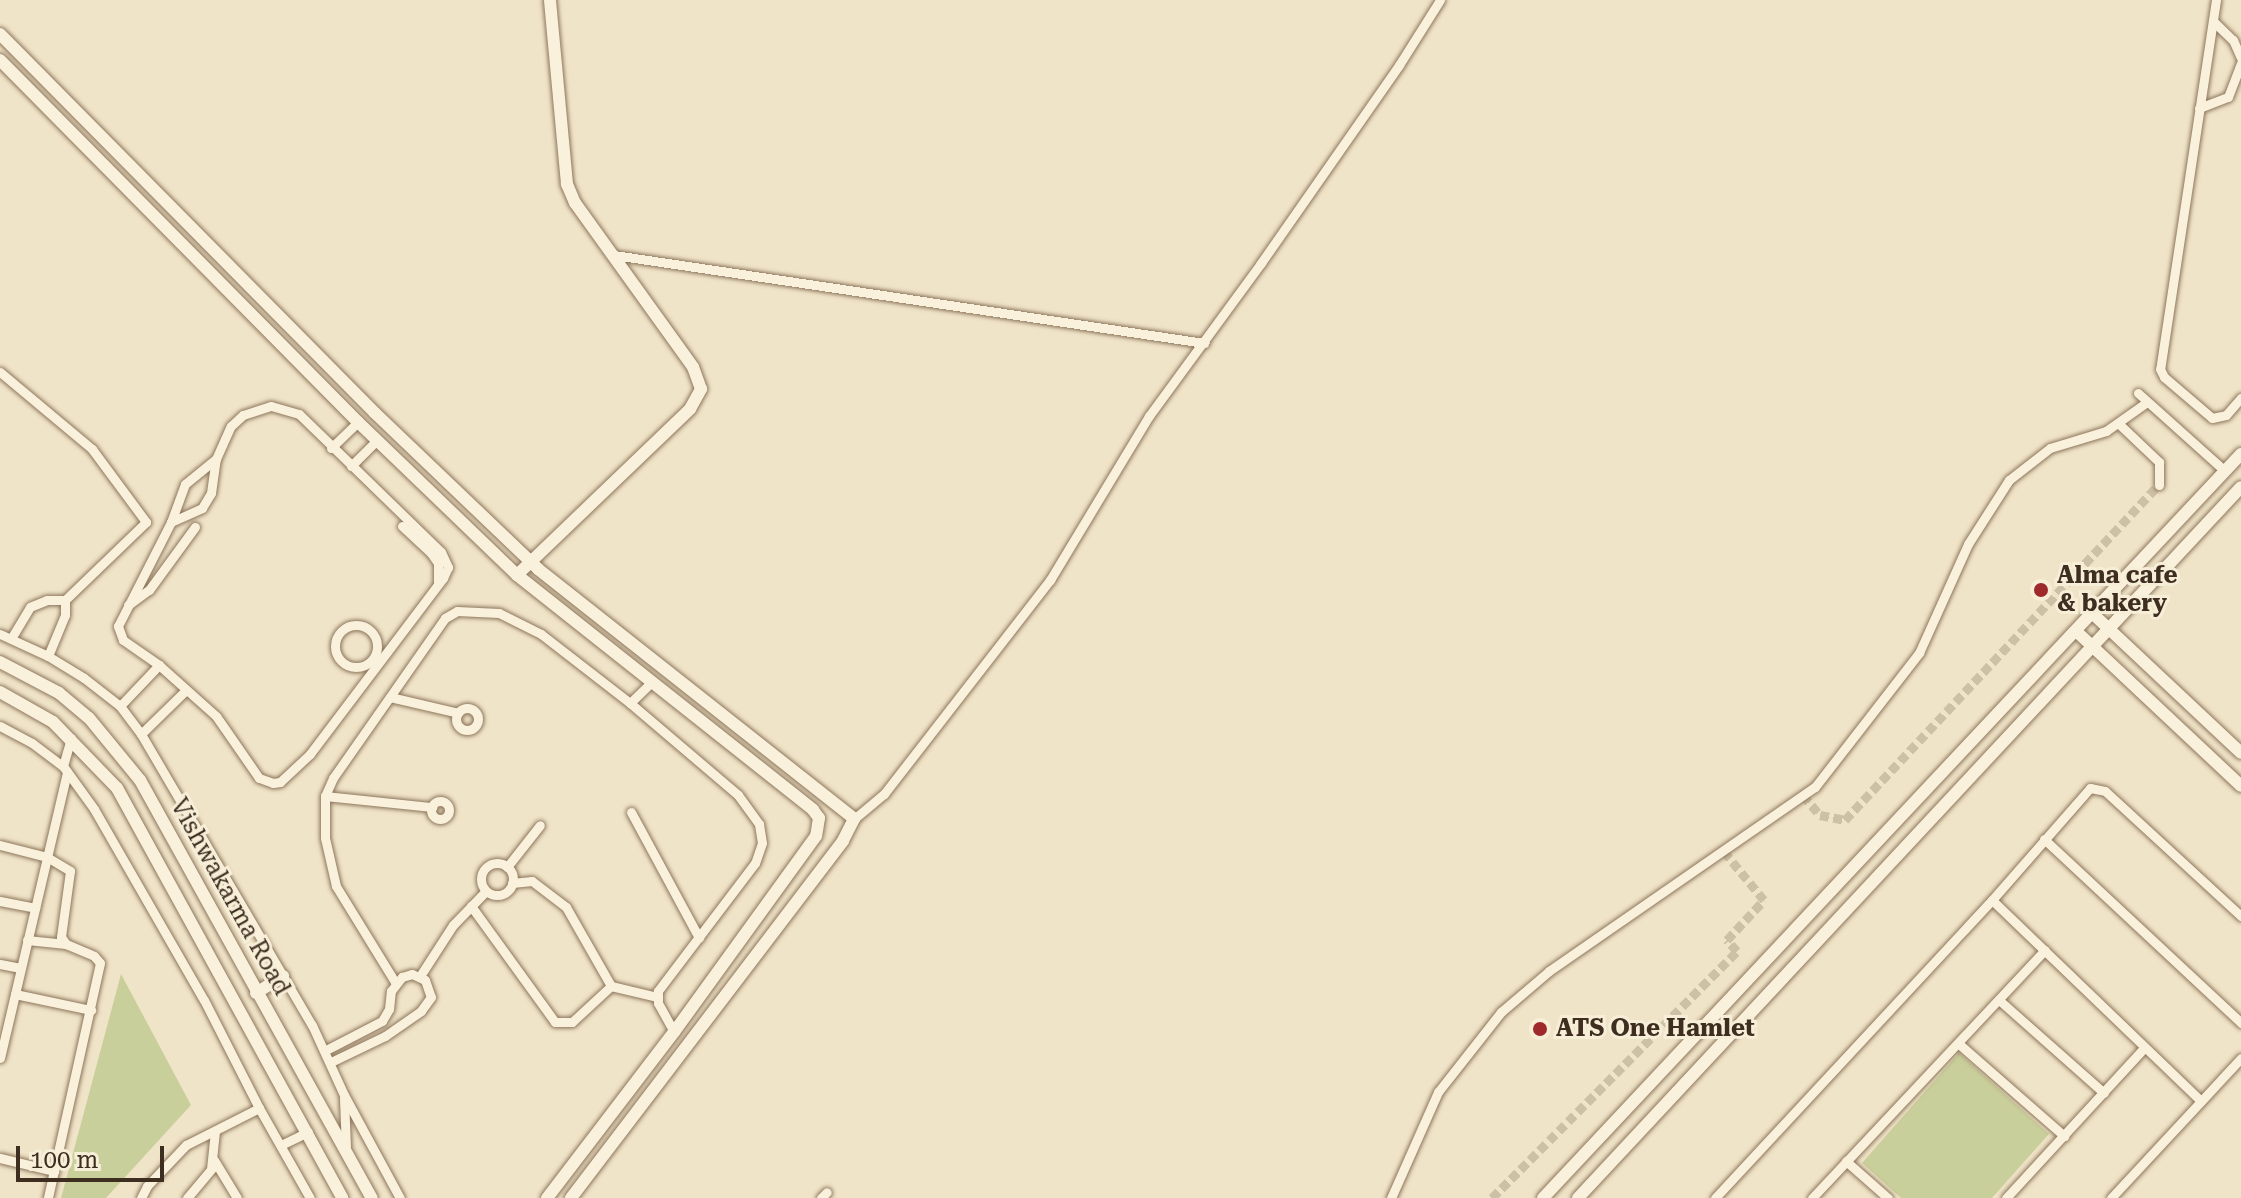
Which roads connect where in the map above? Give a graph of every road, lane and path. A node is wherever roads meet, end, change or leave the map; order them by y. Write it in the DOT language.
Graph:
graph roads {
  1 [pos="550,0"];
  2 [pos="1440,0"];
  3 [pos="2216,0"];
  4 [pos="2213,21"];
  5 [pos="0,34"];
  6 [pos="0,60"];
  7 [pos="2241,61"];
  8 [pos="2199,108"];
  9 [pos="614,255"];
  10 [pos="1204,343"];
  11 [pos="0,372"];
  12 [pos="2138,393"];
  13 [pos="2241,398"];
  14 [pos="2147,402"];
  15 [pos="358,422"];
  16 [pos="2118,423"];
  17 [pos="377,440"];
  18 [pos="331,448"];
  19 [pos="2241,454"];
  20 [pos="216,459"];
  21 [pos="351,466"];
  22 [pos="2225,471"];
  23 [pos="2159,485"];
  24 [pos="2241,487"];
  25 [pos="171,522"];
  26 [pos="402,526"];
  27 [pos="195,527"];
  28 [pos="538,555"];
  29 [pos="517,575"];
  30 [pos="438,586"];
  31 [pos="65,600"];
  32 [pos="126,607"];
  33 [pos="2092,613"];
  34 [pos="2109,629"];
  35 [pos="2076,631"];
  36 [pos="0,634"];
  37 [pos="11,639"];
  38 [pos="2094,647"];
  39 [pos="377,648"];
  40 [pos="389,650"];
  41 [pos="48,656"];
  42 [pos="0,662"];
  43 [pos="159,665"];
  44 [pos="362,666"];
  45 [pos="369,676"];
  46 [pos="651,683"];
  47 [pos="186,690"];
  48 [pos="0,692"];
  49 [pos="390,697"];
  50 [pos="19,703"];
  51 [pos="630,703"];
  52 [pos="0,704"];
  53 [pos="120,706"];
  54 [pos="458,713"];
  55 [pos="0,726"];
  56 [pos="141,734"];
  57 [pos="71,738"];
  58 [pos="2241,753"];
  59 [pos="65,769"];
  60 [pos="2241,786"];
  61 [pos="325,796"];
  62 [pos="432,807"];
  63 [pos="631,812"];
  64 [pos="854,819"];
  65 [pos="540,825"];
  66 [pos="2044,839"];
  67 [pos="0,845"];
  68 [pos="47,857"];
  69 [pos="507,867"];
  70 [pos="512,883"];
  71 [pos="486,891"];
  72 [pos="1992,900"];
  73 [pos="0,901"];
  74 [pos="471,906"];
  75 [pos="35,908"];
  76 [pos="2241,916"];
  77 [pos="699,938"];
  78 [pos="27,940"];
  79 [pos="66,944"];
  80 [pos="2045,950"];
  81 [pos="0,964"];
  82 [pos="21,968"];
  83 [pos="283,976"];
  84 [pos="420,976"];
  85 [pos="395,982"];
  86 [pos="611,986"];
  87 [pos="256,993"];
  88 [pos="15,994"];
  89 [pos="657,997"];
  90 [pos="1999,1000"];
  91 [pos="91,1010"];
  92 [pos="2241,1023"];
  93 [pos="674,1032"];
  94 [pos="1959,1044"];
  95 [pos="2144,1048"];
  96 [pos="326,1050"];
  97 [pos="0,1058"];
  98 [pos="2241,1058"];
  99 [pos="331,1062"];
  100 [pos="2104,1093"];
  101 [pos="344,1095"];
  102 [pos="2201,1101"];
  103 [pos="259,1108"];
  104 [pos="308,1132"];
  105 [pos="215,1133"];
  106 [pos="2064,1136"];
  107 [pos="281,1145"];
  108 [pos="346,1150"];
  109 [pos="0,1158"];
  110 [pos="214,1160"];
  111 [pos="1846,1161"];
  112 [pos="54,1171"];
  113 [pos="48,1198"];
  114 [pos="141,1198"];
  115 [pos="187,1198"];
  116 [pos="237,1198"];
  117 [pos="310,1198"];
  118 [pos="342,1198"];
  119 [pos="372,1198"];
  120 [pos="400,1198"];
  121 [pos="547,1198"];
  122 [pos="571,1198"];
  123 [pos="1391,1198"];
  124 [pos="1543,1198"];
  125 [pos="1578,1198"];
  126 [pos="1715,1198"];
  127 [pos="1812,1198"];
  128 [pos="1888,1198"];
  129 [pos="2006,1198"];
  130 [pos="2111,1198"];
  1 -- 9 [label="street"];
  2 -- 10 [label="street"];
  3 -- 4 [label="street"];
  4 -- 7 [label="street"];
  4 -- 8 [label="street"];
  5 -- 28 [label="street"];
  6 -- 15 [label="street"];
  7 -- 8 [label="street"];
  8 -- 13 [label="street"];
  9 -- 10 [label="street"];
  9 -- 28 [label="street"];
  10 -- 64 [label="street"];
  11 -- 31 [label="street"];
  12 -- 14 [label="street"];
  14 -- 16 [label="street"];
  14 -- 22 [label="street"];
  15 -- 17 [label="street"];
  15 -- 18 [label="street"];
  16 -- 23 [label="street"];
  16 -- 123 [label="street"];
  17 -- 21 [label="street"];
  17 -- 29 [label="street"];
  18 -- 20 [label="street"];
  18 -- 21 [label="street"];
  19 -- 22 [label="street"];
  20 -- 25 [label="street"];
  20 -- 25 [label="street"];
  21 -- 30 [label="street"];
  22 -- 33 [label="street"];
  24 -- 34 [label="street"];
  25 -- 32 [label="street"];
  26 -- 30 [label="street"];
  27 -- 32 [label="street"];
  28 -- 29 [label="street"];
  28 -- 64 [label="street"];
  29 -- 46 [label="street"];
  30 -- 40 [label="street"];
  31 -- 37 [label="street"];
  31 -- 41 [label="street"];
  32 -- 43 [label="street"];
  33 -- 34 [label="street"];
  33 -- 35 [label="street"];
  34 -- 38 [label="street"];
  34 -- 58 [label="street"];
  35 -- 38 [label="street"];
  35 -- 124 [label="street"];
  36 -- 37 [label="street"];
  37 -- 41 [label="street"];
  38 -- 60 [label="street"];
  38 -- 125 [label="street"];
  39 -- 40 [label="street"];
  39 -- 44 [label="street"];
  39 -- 44 [label="street"];
  40 -- 45 [label="street"];
  41 -- 53 [label="street"];
  42 -- 87 [label="street, Vishwakarma Road"];
  43 -- 47 [label="street"];
  43 -- 53 [label="street"];
  44 -- 45 [label="street"];
  45 -- 47 [label="street"];
  46 -- 51 [label="street"];
  46 -- 93 [label="street"];
  47 -- 56 [label="street"];
  48 -- 50 [label="street, Vishwakarma Road"];
  49 -- 51 [label="street"];
  49 -- 54 [label="street"];
  49 -- 61 [label="street"];
  50 -- 52 [label="street"];
  50 -- 57 [label="street, Vishwakarma Road"];
  51 -- 77 [label="street"];
  53 -- 56 [label="street"];
  55 -- 59 [label="street"];
  56 -- 83 [label="street"];
  57 -- 59 [label="street"];
  57 -- 104 [label="street, Vishwakarma Road"];
  59 -- 68 [label="street"];
  59 -- 103 [label="street"];
  61 -- 62 [label="street"];
  61 -- 85 [label="street"];
  63 -- 77 [label="street"];
  64 -- 122 [label="street"];
  65 -- 69 [label="street"];
  66 -- 72 [label="street"];
  66 -- 76 [label="street"];
  66 -- 92 [label="street"];
  67 -- 68 [label="street"];
  68 -- 75 [label="street"];
  68 -- 79 [label="street"];
  69 -- 70 [label="street"];
  69 -- 71 [label="street"];
  70 -- 71 [label="street"];
  70 -- 86 [label="street"];
  71 -- 74 [label="street"];
  72 -- 80 [label="street"];
  72 -- 126 [label="street"];
  73 -- 75 [label="street"];
  74 -- 84 [label="street"];
  74 -- 86 [label="street"];
  75 -- 78 [label="street"];
  77 -- 89 [label="street"];
  78 -- 79 [label="street"];
  78 -- 82 [label="street"];
  79 -- 91 [label="street"];
  80 -- 90 [label="street"];
  80 -- 95 [label="street"];
  81 -- 82 [label="street"];
  82 -- 88 [label="street"];
  83 -- 87 [label="street"];
  83 -- 96 [label="street"];
  84 -- 85 [label="street"];
  84 -- 99 [label="street"];
  85 -- 96 [label="street"];
  86 -- 89 [label="street"];
  87 -- 108 [label="street, Vishwakarma Road"];
  88 -- 91 [label="street"];
  88 -- 97 [label="street"];
  89 -- 93 [label="street"];
  90 -- 94 [label="street"];
  90 -- 100 [label="street"];
  91 -- 112 [label="street"];
  93 -- 121 [label="street"];
  94 -- 106 [label="street"];
  94 -- 111 [label="street"];
  95 -- 100 [label="street"];
  95 -- 102 [label="street"];
  96 -- 99 [label="street"];
  98 -- 102 [label="street"];
  99 -- 101 [label="street"];
  100 -- 106 [label="street"];
  101 -- 108 [label="street"];
  101 -- 120 [label="street"];
  102 -- 130 [label="street"];
  103 -- 105 [label="street"];
  103 -- 107 [label="street"];
  104 -- 107 [label="street"];
  104 -- 118 [label="street, Vishwakarma Road"];
  105 -- 110 [label="street"];
  105 -- 114 [label="street"];
  106 -- 129 [label="street"];
  107 -- 117 [label="street"];
  108 -- 119 [label="street, Vishwakarma Road"];
  109 -- 112 [label="street"];
  110 -- 115 [label="street"];
  110 -- 116 [label="street"];
  111 -- 127 [label="street"];
  111 -- 128 [label="street"];
  112 -- 113 [label="street"];
}
